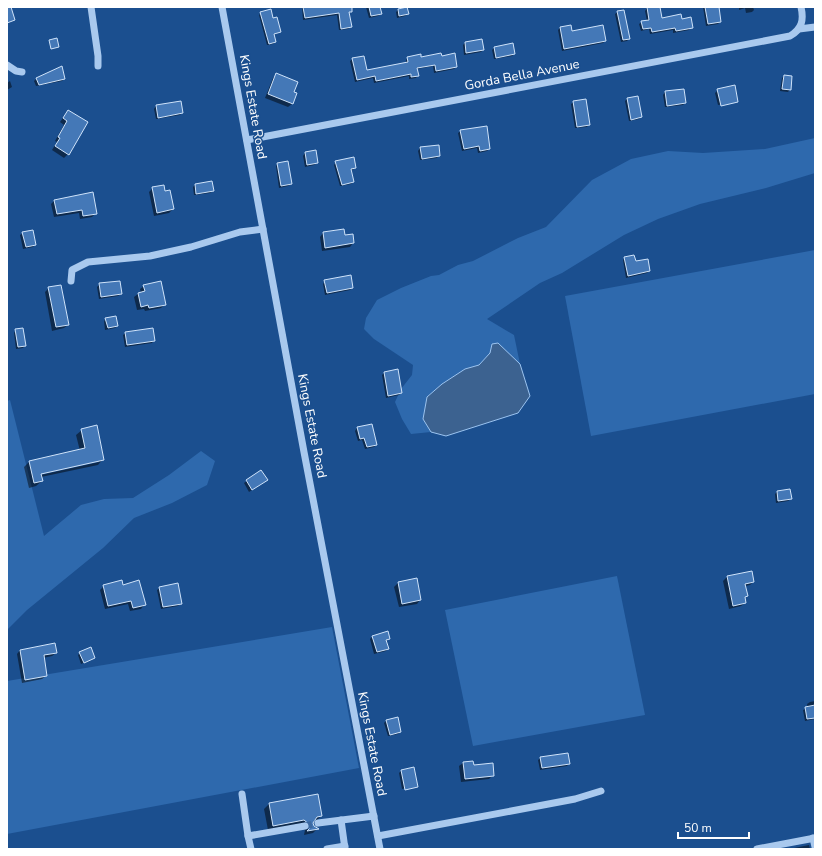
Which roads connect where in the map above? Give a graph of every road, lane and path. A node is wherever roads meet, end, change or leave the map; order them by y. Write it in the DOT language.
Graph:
graph roads {
  1 [pos="91,7"];
  2 [pos="222,7"];
  3 [pos="801,7"];
  4 [pos="815,27"];
  5 [pos="799,29"];
  6 [pos="7,65"];
  7 [pos="98,66"];
  8 [pos="22,72"];
  9 [pos="247,140"];
  10 [pos="263,229"];
  11 [pos="71,280"];
  12 [pos="601,791"];
  13 [pos="242,794"];
  14 [pos="374,816"];
  15 [pos="342,820"];
  16 [pos="318,823"];
  17 [pos="305,826"];
  18 [pos="248,836"];
  19 [pos="378,836"];
  20 [pos="814,838"];
  21 [pos="797,841"];
  22 [pos="781,847"];
  23 [pos="815,847"];
  24 [pos="345,848"];
  25 [pos="251,849"];
  26 [pos="327,849"];
  27 [pos="380,849"];
  28 [pos="759,849"];
  29 [pos="799,849"];
  1 -- 7 [label="street"];
  2 -- 9 [label="street, Kings Estate Road"];
  3 -- 5 [label="street"];
  4 -- 5 [label="street"];
  5 -- 9 [label="street, Gorda Bella Avenue"];
  6 -- 8 [label="street"];
  9 -- 10 [label="street, Kings Estate Road"];
  10 -- 11 [label="street"];
  10 -- 14 [label="street, Kings Estate Road"];
  12 -- 19 [label="street"];
  13 -- 18 [label="street"];
  14 -- 15 [label="street"];
  14 -- 19 [label="street, Kings Estate Road"];
  15 -- 16 [label="street"];
  15 -- 24 [label="street"];
  17 -- 18 [label="street"];
  18 -- 25 [label="street"];
  19 -- 27 [label="street, Kings Estate Road"];
  20 -- 21 [label="street"];
  20 -- 23 [label="street"];
  21 -- 22 [label="street"];
  21 -- 29 [label="street"];
  22 -- 28 [label="street"];
  24 -- 26 [label="street"];
}
